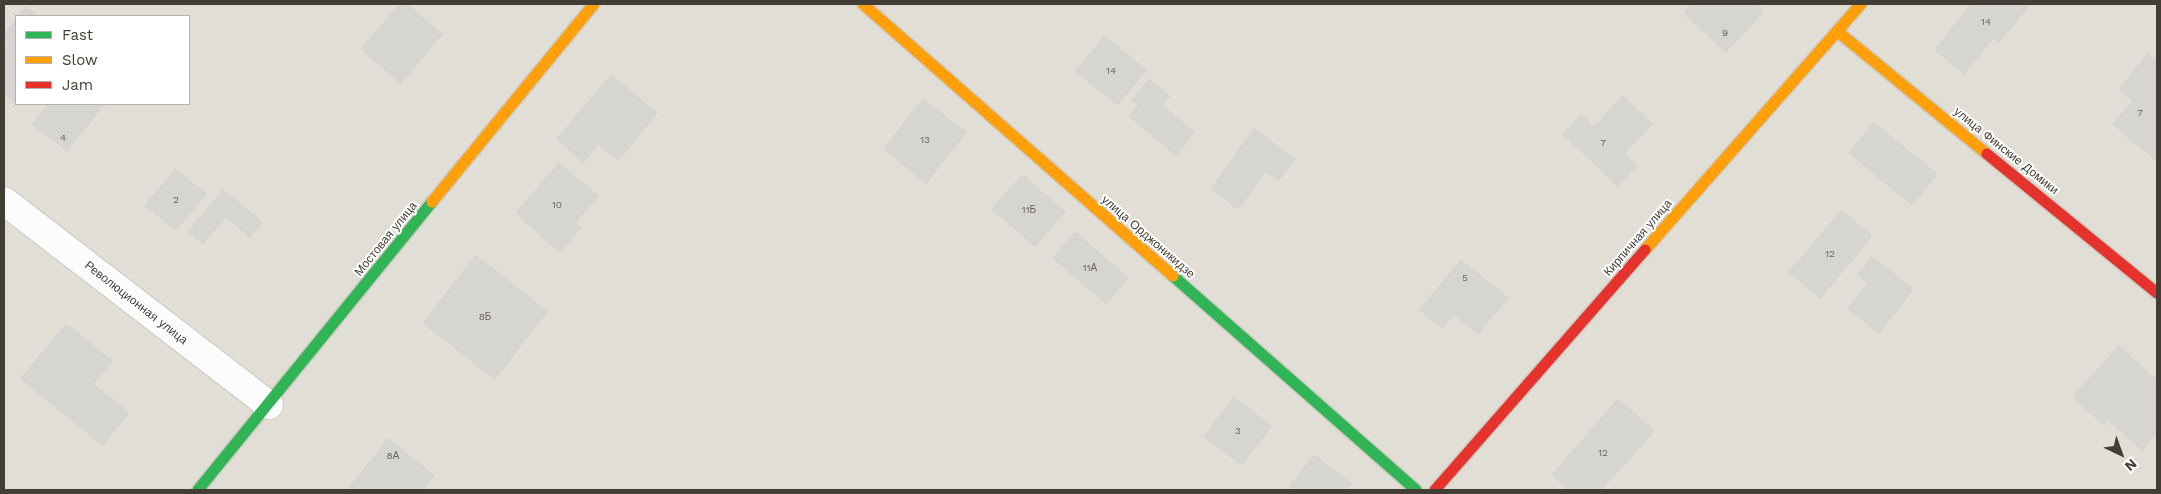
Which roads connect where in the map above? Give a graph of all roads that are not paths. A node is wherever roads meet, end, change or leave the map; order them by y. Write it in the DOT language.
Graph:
graph roads {
  1 [pos="594,4"];
  2 [pos="863,4"];
  3 [pos="1861,4"];
  4 [pos="1837,31"];
  5 [pos="4,201"];
  6 [pos="2157,293"];
  7 [pos="269,405"];
  8 [pos="198,490"];
  9 [pos="1416,490"];
  10 [pos="1435,490"];
  1 -- 7 [label="street, Мостовая улица"];
  2 -- 9 [label="street, улица Орджоникидзе"];
  3 -- 4 [label="street, Кирпичная улица"];
  4 -- 6 [label="street, улица Финские Домики"];
  4 -- 10 [label="street, Кирпичная улица"];
  5 -- 7 [label="street, Революционная улица"];
  7 -- 8 [label="street, Мостовая улица"];
}
